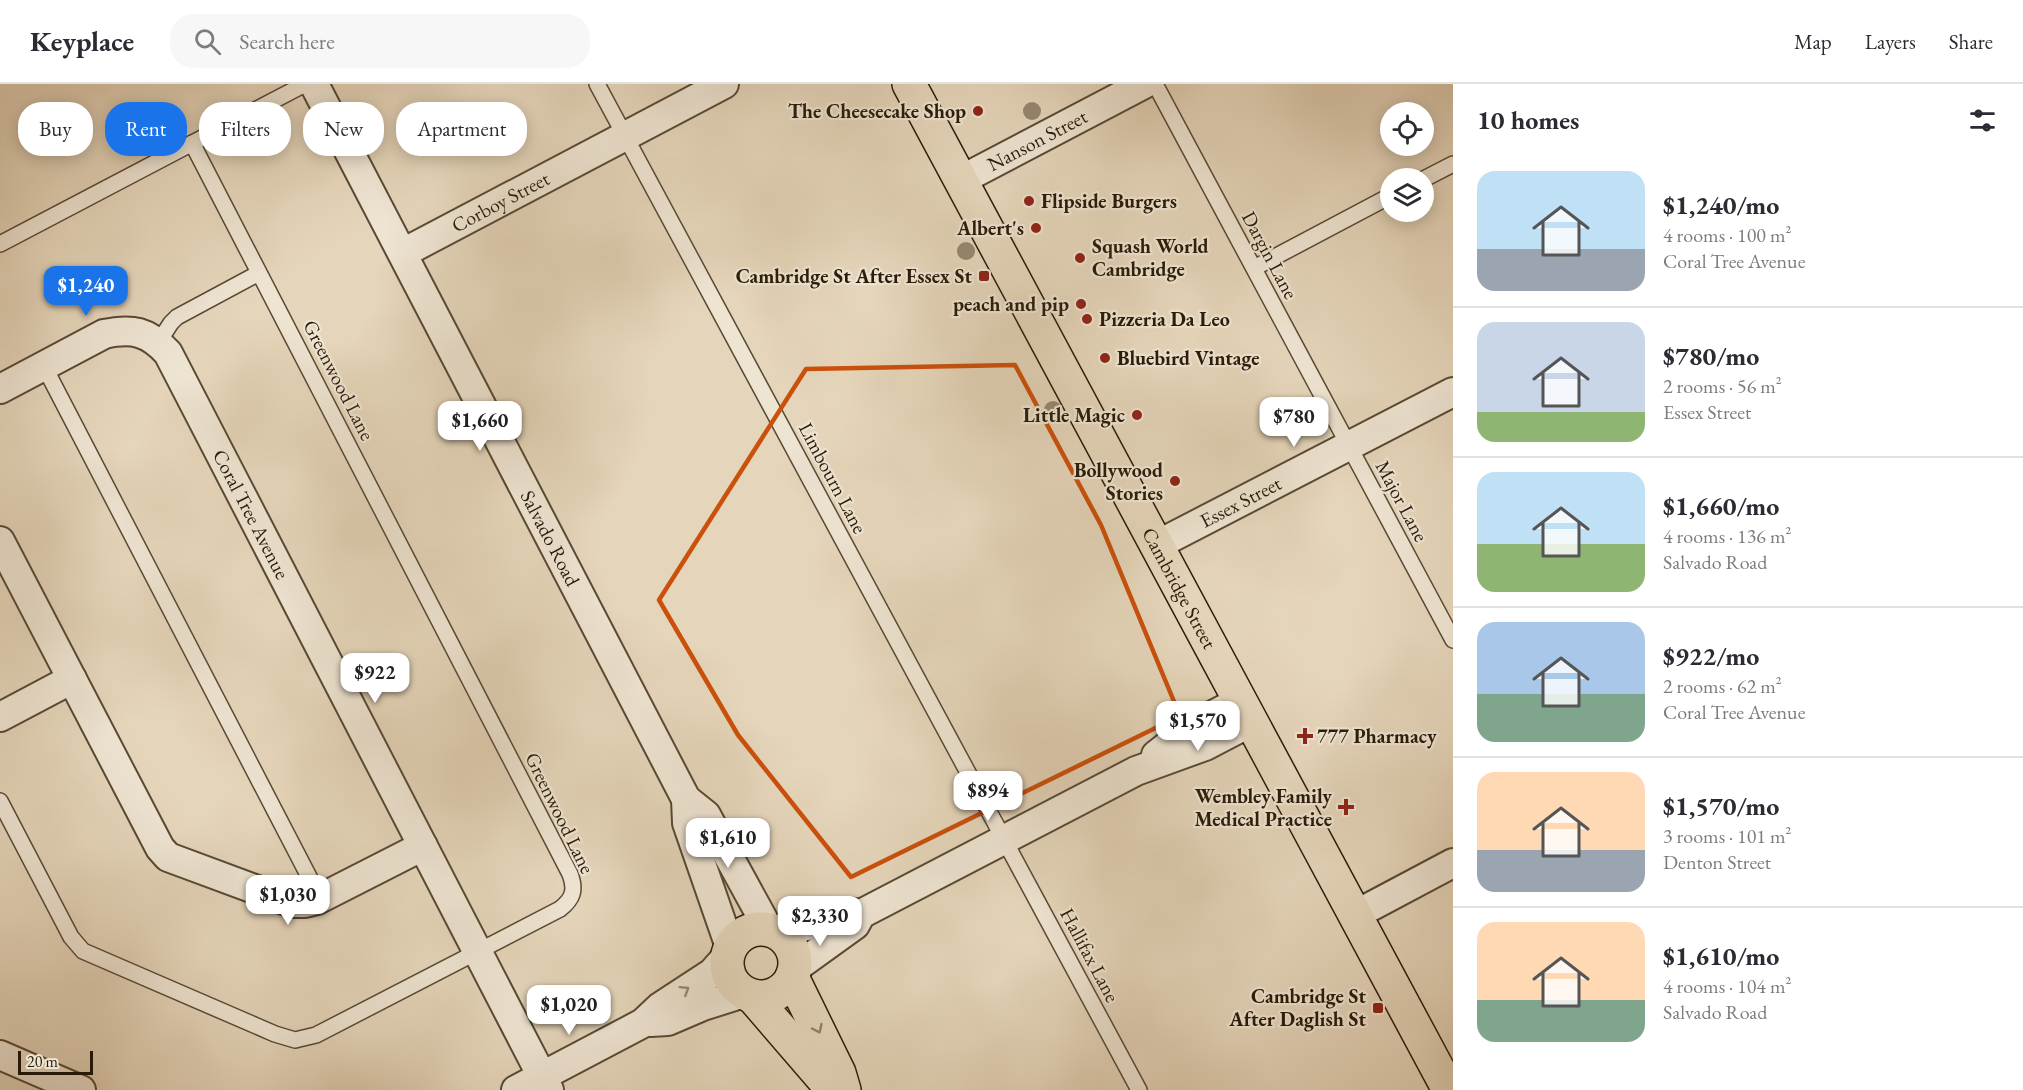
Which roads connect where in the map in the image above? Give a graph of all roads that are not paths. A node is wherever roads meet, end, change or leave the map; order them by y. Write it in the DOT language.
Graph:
graph roads {
  1 [pos="305,84"];
  2 [pos="314,84"];
  3 [pos="597,84"];
  4 [pos="724,84"];
  5 [pos="909,84"];
  6 [pos="1144,84"];
  7 [pos="1155,84"];
  8 [pos="625,136"];
  9 [pos="192,143"];
  10 [pos="1453,164"];
  11 [pos="1434,174"];
  12 [pos="961,180"];
  13 [pos="1380,201"];
  14 [pos="0,244"];
  15 [pos="403,253"];
  16 [pos="1254,268"];
  17 [pos="259,273"];
  18 [pos="158,343"];
  19 [pos="44,366"];
  20 [pos="0,389"];
  21 [pos="1453,392"];
  22 [pos="1349,446"];
  23 [pos="0,541"];
  24 [pos="1157,545"];
  25 [pos="1452,635"];
  26 [pos="72,680"];
  27 [pos="1246,711"];
  28 [pos="0,717"];
  29 [pos="686,799"];
  30 [pos="0,801"];
  31 [pos="1005,840"];
  32 [pos="423,846"];
  33 [pos="1453,863"];
  34 [pos="320,898"];
  35 [pos="861,914"];
  36 [pos="1355,915"];
  37 [pos="772,931"];
  38 [pos="477,952"];
  39 [pos="728,952"];
  40 [pos="793,973"];
  41 [pos="748,995"];
  42 [pos="643,1023"];
  43 [pos="0,1055"];
  44 [pos="546,1083"];
  45 [pos="81,1090"];
  46 [pos="516,1090"];
  47 [pos="833,1090"];
  48 [pos="844,1090"];
  49 [pos="1139,1090"];
  50 [pos="1449,1090"];
  1 -- 9 [label="lane"];
  2 -- 15 [label="street, Salvado Road"];
  3 -- 8 [label="lane, Limbourn Lane"];
  4 -- 8 [label="street, Corboy Street"];
  5 -- 12 [label="main road, Cambridge Street"];
  6 -- 12 [label="street, Nanson Street"];
  7 -- 16 [label="lane, Dargin Lane"];
  8 -- 15 [label="street, Corboy Street"];
  8 -- 31 [label="lane, Limbourn Lane"];
  9 -- 14 [label="lane"];
  9 -- 17 [label="lane, Greenwood Lane"];
  10 -- 11 [label="lane"];
  12 -- 24 [label="main road, Cambridge Street"];
  13 -- 16 [label="lane"];
  15 -- 29 [label="street, Salvado Road"];
  16 -- 22 [label="lane, Dargin Lane"];
  17 -- 18 [label="lane"];
  17 -- 38 [label="lane, Greenwood Lane"];
  18 -- 19 [label="street"];
  18 -- 32 [label="street, Coral Tree Avenue"];
  19 -- 20 [label="street"];
  19 -- 34 [label="lane"];
  21 -- 22 [label="street, Essex Street"];
  22 -- 24 [label="street, Essex Street"];
  22 -- 25 [label="lane, Major Lane"];
  23 -- 26 [label="street"];
  24 -- 27 [label="main road, Cambridge Street"];
  26 -- 28 [label="street"];
  26 -- 34 [label="street"];
  27 -- 31 [label="street"];
  27 -- 36 [label="main road, Cambridge Street"];
  29 -- 37 [label="street, Salvado Road"];
  29 -- 39 [label="street, Salvado Road"];
  30 -- 38 [label="lane, Greenwood Lane"];
  31 -- 35 [label="street"];
  31 -- 49 [label="lane, Hallifax Lane"];
  32 -- 34 [label="street"];
  32 -- 38 [label="street, Coral Tree Avenue"];
  33 -- 36 [label="street"];
  35 -- 37 [label="street"];
  35 -- 40 [label="street"];
  36 -- 50 [label="main road, Cambridge Street"];
  37 -- 39 [label="main road"];
  37 -- 40 [label="main road"];
  38 -- 44 [label="street, Coral Tree Avenue"];
  39 -- 41 [label="main road"];
  42 -- 39 [label="street, one-way"];
  40 -- 41 [label="main road"];
  40 -- 48 [label="main road, one-way"];
  41 -- 42 [label="street"];
  41 -- 47 [label="main road"];
  42 -- 44 [label="street"];
  43 -- 45 [label="street"];
  44 -- 46 [label="street"];
}
